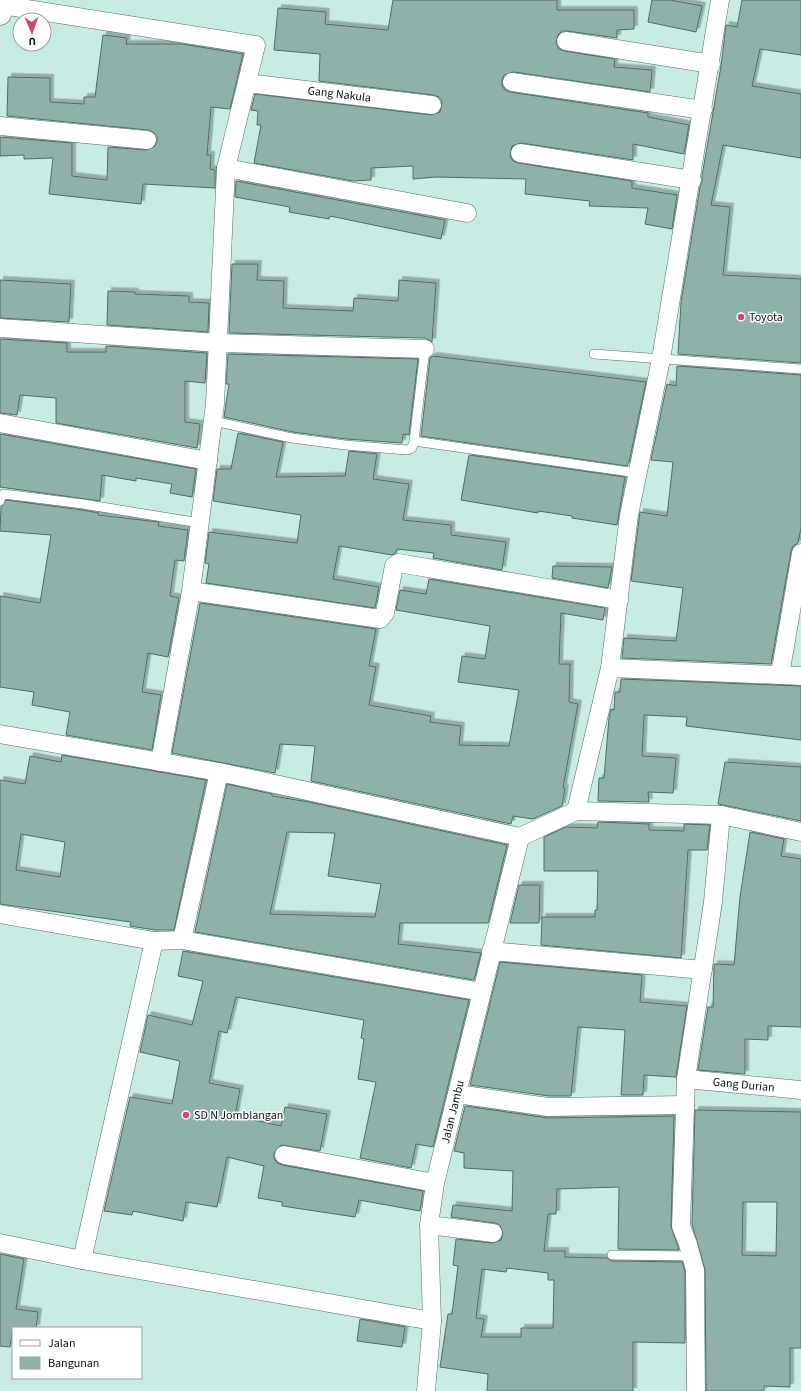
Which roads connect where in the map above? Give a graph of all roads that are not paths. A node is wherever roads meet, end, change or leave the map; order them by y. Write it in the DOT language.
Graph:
graph roads {
  1 [pos="720,0"];
  2 [pos="2,6"];
  3 [pos="566,41"];
  4 [pos="711,64"];
  5 [pos="512,82"];
  6 [pos="247,83"];
  7 [pos="432,105"];
  8 [pos="703,110"];
  9 [pos="0,126"];
  10 [pos="148,140"];
  11 [pos="520,153"];
  12 [pos="226,168"];
  13 [pos="692,180"];
  14 [pos="467,213"];
  15 [pos="0,328"];
  16 [pos="219,343"];
  17 [pos="425,349"];
  18 [pos="594,354"];
  19 [pos="661,359"];
  20 [pos="801,369"];
  21 [pos="213,421"];
  22 [pos="0,422"];
  23 [pos="414,441"];
  24 [pos="208,461"];
  25 [pos="637,473"];
  26 [pos="0,501"];
  27 [pos="200,523"];
  28 [pos="801,553"];
  29 [pos="190,591"];
  30 [pos="619,600"];
  31 [pos="610,668"];
  32 [pos="780,675"];
  33 [pos="801,676"];
  34 [pos="0,734"];
  35 [pos="160,762"];
  36 [pos="219,772"];
  37 [pos="576,811"];
  38 [pos="721,815"];
  39 [pos="801,832"];
  40 [pos="520,838"];
  41 [pos="0,914"];
  42 [pos="182,940"];
  43 [pos="154,941"];
  44 [pos="491,951"];
  45 [pos="703,970"];
  46 [pos="482,992"];
  47 [pos="686,1079"];
  48 [pos="801,1090"];
  49 [pos="457,1094"];
  50 [pos="685,1104"];
  51 [pos="284,1155"];
  52 [pos="435,1183"];
  53 [pos="429,1225"];
  54 [pos="494,1233"];
  55 [pos="0,1243"];
  56 [pos="612,1255"];
  57 [pos="692,1256"];
  58 [pos="82,1260"];
  59 [pos="432,1321"];
  60 [pos="426,1391"];
  61 [pos="696,1391"];
  1 -- 4 [label="street"];
  2 -- 6 [label="street"];
  3 -- 4 [label="street"];
  4 -- 8 [label="street"];
  5 -- 8 [label="street"];
  6 -- 7 [label="street, Gang Nakula"];
  6 -- 12 [label="street"];
  8 -- 13 [label="street"];
  9 -- 10 [label="street"];
  11 -- 13 [label="street"];
  12 -- 14 [label="street"];
  12 -- 16 [label="street"];
  13 -- 19 [label="street"];
  15 -- 16 [label="street"];
  16 -- 17 [label="street"];
  16 -- 21 [label="street"];
  17 -- 23 [label="lane"];
  18 -- 19 [label="lane"];
  19 -- 20 [label="lane"];
  19 -- 25 [label="street"];
  21 -- 23 [label="lane"];
  21 -- 24 [label="street"];
  22 -- 24 [label="street"];
  23 -- 25 [label="lane"];
  24 -- 27 [label="street"];
  25 -- 30 [label="street"];
  26 -- 27 [label="lane"];
  27 -- 29 [label="street"];
  28 -- 32 [label="street"];
  29 -- 30 [label="street"];
  29 -- 35 [label="street"];
  30 -- 31 [label="street"];
  31 -- 32 [label="street"];
  31 -- 37 [label="street"];
  32 -- 33 [label="street"];
  34 -- 35 [label="street"];
  35 -- 36 [label="street"];
  36 -- 40 [label="street"];
  36 -- 42 [label="street"];
  37 -- 38 [label="street"];
  37 -- 40 [label="street"];
  38 -- 39 [label="street"];
  38 -- 45 [label="street"];
  40 -- 44 [label="street, Jalan Jambu"];
  41 -- 43 [label="street"];
  42 -- 43 [label="street"];
  42 -- 46 [label="street"];
  43 -- 58 [label="street"];
  44 -- 45 [label="street"];
  44 -- 46 [label="street, Jalan Jambu"];
  45 -- 47 [label="street"];
  46 -- 49 [label="street, Jalan Jambu"];
  47 -- 48 [label="street, Gang Durian"];
  47 -- 50 [label="street"];
  49 -- 50 [label="street"];
  49 -- 52 [label="street, Jalan Jambu"];
  50 -- 57 [label="street"];
  51 -- 52 [label="street"];
  52 -- 53 [label="street, Jalan Jambu"];
  53 -- 54 [label="street"];
  53 -- 59 [label="street, Jalan Jambu"];
  55 -- 58 [label="street"];
  56 -- 57 [label="lane"];
  57 -- 61 [label="street"];
  58 -- 59 [label="street"];
  59 -- 60 [label="street, Jalan Jambu"];
}
